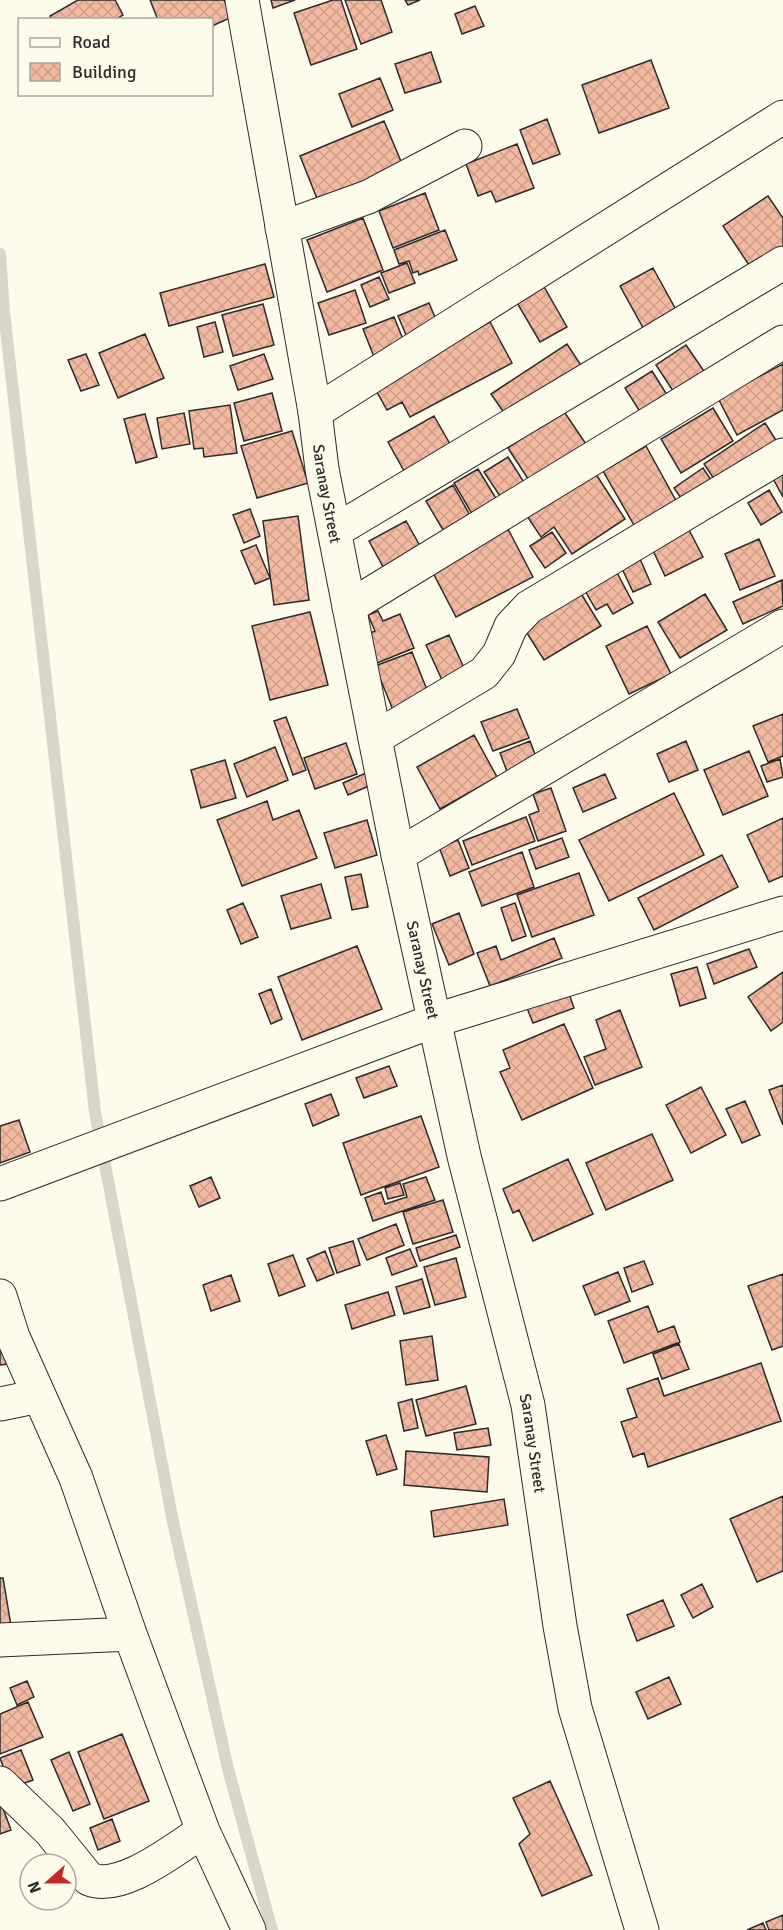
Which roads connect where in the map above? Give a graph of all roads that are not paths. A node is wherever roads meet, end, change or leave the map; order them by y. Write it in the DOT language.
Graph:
graph roads {
  1 [pos="242,0"];
  2 [pos="783,117"];
  3 [pos="465,146"];
  4 [pos="282,228"];
  5 [pos="783,263"];
  6 [pos="783,342"];
  7 [pos="315,412"];
  8 [pos="783,455"];
  9 [pos="335,531"];
  10 [pos="349,607"];
  11 [pos="783,626"];
  12 [pos="375,738"];
  13 [pos="398,855"];
  14 [pos="783,913"];
  15 [pos="436,1020"];
  16 [pos="0,1184"];
  17 [pos="0,1296"];
  18 [pos="39,1396"];
  19 [pos="0,1404"];
  20 [pos="130,1634"];
  21 [pos="0,1640"];
  22 [pos="0,1783"];
  23 [pos="203,1831"];
  24 [pos="249,1930"];
  25 [pos="642,1930"];
  1 -- 4 [label="street, Saranay Street"];
  2 -- 7 [label="street"];
  3 -- 4 [label="street"];
  4 -- 7 [label="street, Saranay Street"];
  5 -- 9 [label="street"];
  6 -- 10 [label="street"];
  7 -- 9 [label="street, Saranay Street"];
  8 -- 12 [label="street"];
  9 -- 10 [label="street, Saranay Street"];
  10 -- 12 [label="street, Saranay Street"];
  11 -- 13 [label="street"];
  12 -- 13 [label="street, Saranay Street"];
  13 -- 15 [label="street, Saranay Street"];
  14 -- 15 [label="street"];
  15 -- 16 [label="street"];
  15 -- 25 [label="street, Saranay Street"];
  17 -- 18 [label="street"];
  18 -- 19 [label="street"];
  18 -- 20 [label="street"];
  20 -- 21 [label="street"];
  20 -- 23 [label="street"];
  22 -- 23 [label="street"];
  23 -- 24 [label="street"];
}
